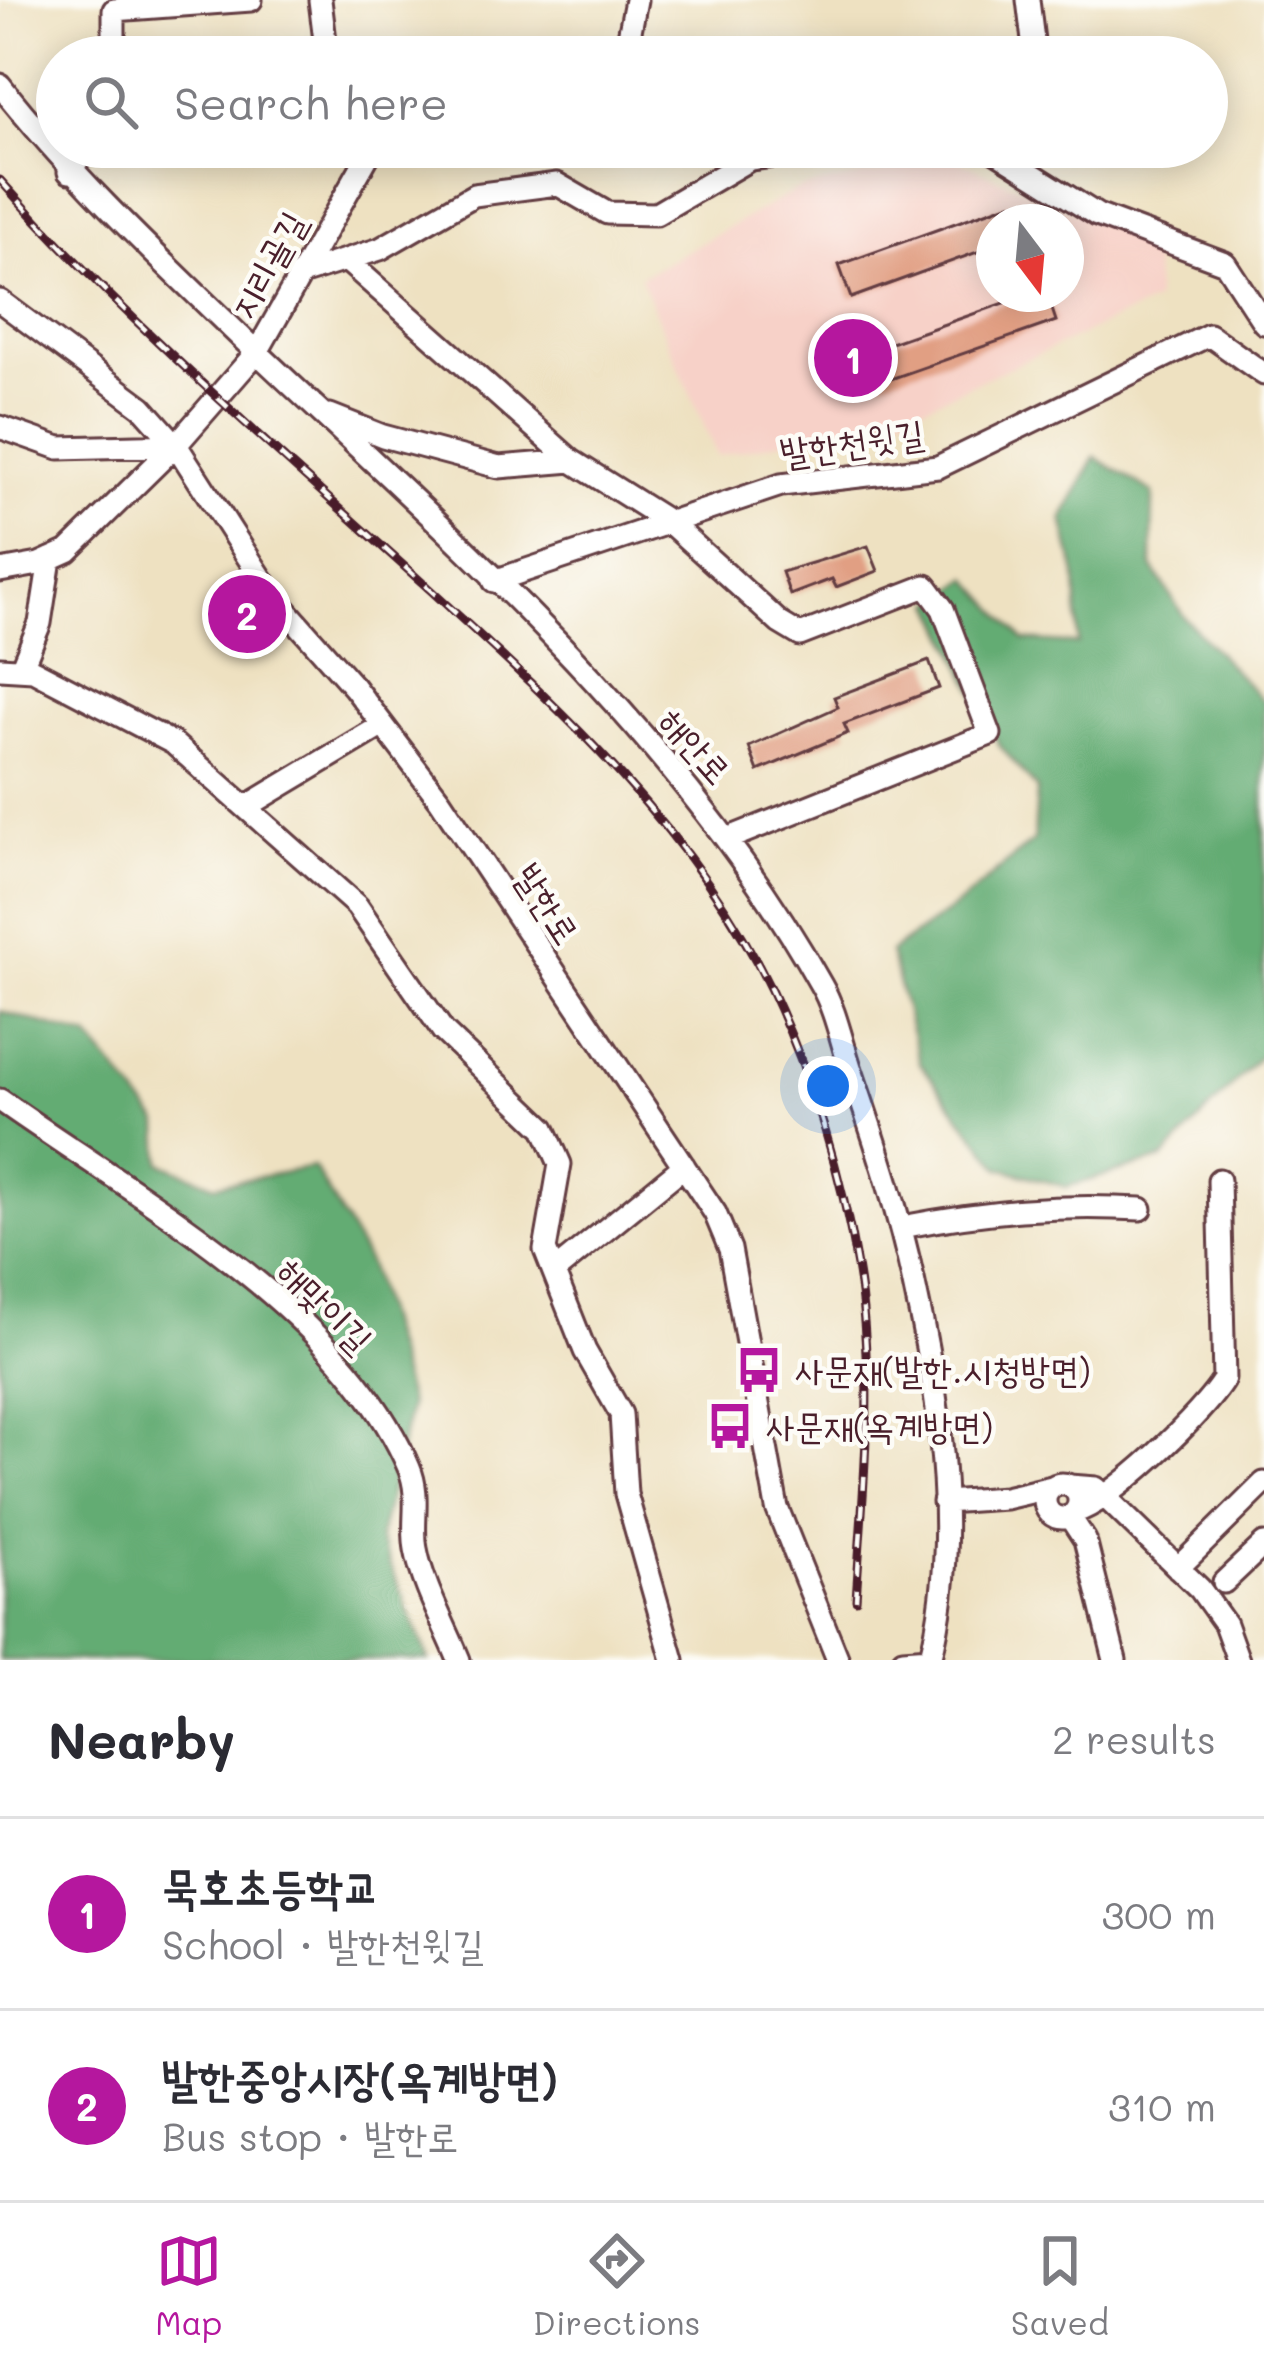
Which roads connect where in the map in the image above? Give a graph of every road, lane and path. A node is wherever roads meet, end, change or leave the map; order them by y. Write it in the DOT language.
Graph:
graph roads {
  1 [pos="250,0"];
  2 [pos="320,0"];
  3 [pos="636,0"];
  4 [pos="1028,0"];
  5 [pos="114,5"];
  6 [pos="114,36"];
  7 [pos="324,36"];
  8 [pos="629,36"];
  9 [pos="1032,36"];
  10 [pos="0,85"];
  11 [pos="36,130"];
  12 [pos="66,168"];
  13 [pos="72,168"];
  14 [pos="361,168"];
  15 [pos="736,168"];
  16 [pos="1022,168"];
  17 [pos="69,172"];
  18 [pos="346,260"];
  19 [pos="298,274"];
  20 [pos="0,301"];
  21 [pos="1264,323"];
  22 [pos="257,352"];
  23 [pos="1264,374"];
  24 [pos="319,411"];
  25 [pos="0,427"];
  26 [pos="176,445"];
  27 [pos="572,460"];
  28 [pos="669,522"];
  29 [pos="50,559"];
  30 [pos="0,571"];
  31 [pos="494,581"];
  32 [pos="10,669"];
  33 [pos="383,725"];
  34 [pos="245,807"];
  35 [pos="727,838"];
  36 [pos="0,1100"];
  37 [pos="684,1166"];
  38 [pos="1219,1180"];
  39 [pos="1142,1209"];
  40 [pos="902,1227"];
  41 [pos="554,1271"];
  42 [pos="1264,1483"];
  43 [pos="1061,1486"];
  44 [pos="1105,1496"];
  45 [pos="1006,1498"];
  46 [pos="944,1502"];
  47 [pos="1065,1514"];
  48 [pos="1264,1544"];
  49 [pos="1178,1568"];
  50 [pos="1224,1582"];
  51 [pos="930,1659"];
  52 [pos="459,1660"];
  53 [pos="673,1660"];
  54 [pos="838,1660"];
  55 [pos="903,1660"];
  56 [pos="1115,1660"];
  57 [pos="1238,1660"];
  1 -- 5 [label="street"];
  2 -- 7 [label="street"];
  3 -- 8 [label="street"];
  4 -- 9 [label="street"];
  5 -- 6 [label="street"];
  10 -- 11 [label="street, 해안로"];
  12 -- 17 [label="street, 해안로"];
  13 -- 17 [label="street"];
  14 -- 19 [label="street, 지리골길"];
  15 -- 18 [label="street"];
  16 -- 21 [label="street"];
  17 -- 22 [label="street, 해안로"];
  18 -- 19 [label="street"];
  18 -- 27 [label="street"];
  19 -- 22 [label="street, 지리골길"];
  20 -- 26 [label="street, 발한로"];
  22 -- 24 [label="street, 해안로"];
  22 -- 26 [label="street, 지리골길"];
  23 -- 28 [label="street, 발한천윗길"];
  24 -- 27 [label="street"];
  24 -- 31 [label="street, 해안로"];
  25 -- 26 [label="street"];
  26 -- 29 [label="street, 지리골길"];
  26 -- 33 [label="street, 발한로"];
  27 -- 28 [label="street"];
  28 -- 31 [label="street, 발한천윗길"];
  28 -- 35 [label="street"];
  29 -- 30 [label="street"];
  29 -- 32 [label="street"];
  31 -- 35 [label="street, 해안로"];
  32 -- 34 [label="street"];
  33 -- 34 [label="street"];
  33 -- 37 [label="street, 발한로"];
  34 -- 41 [label="street"];
  35 -- 40 [label="street, 해안로"];
  36 -- 52 [label="street, 해맞이길"];
  37 -- 41 [label="street"];
  37 -- 54 [label="street, 발한로"];
  38 -- 44 [label="street"];
  39 -- 40 [label="street"];
  40 -- 46 [label="street, 해안로"];
  41 -- 53 [label="street"];
  42 -- 49 [label="street"];
  43 -- 44 [label="street"];
  43 -- 45 [label="street"];
  43 -- 47 [label="street"];
  44 -- 47 [label="street"];
  44 -- 49 [label="street"];
  45 -- 46 [label="street"];
  45 -- 47 [label="street"];
  46 -- 51 [label="street, 해안로"];
  47 -- 56 [label="street"];
  48 -- 50 [label="street"];
  49 -- 57 [label="street"];
  51 -- 55 [label="street"];
}
